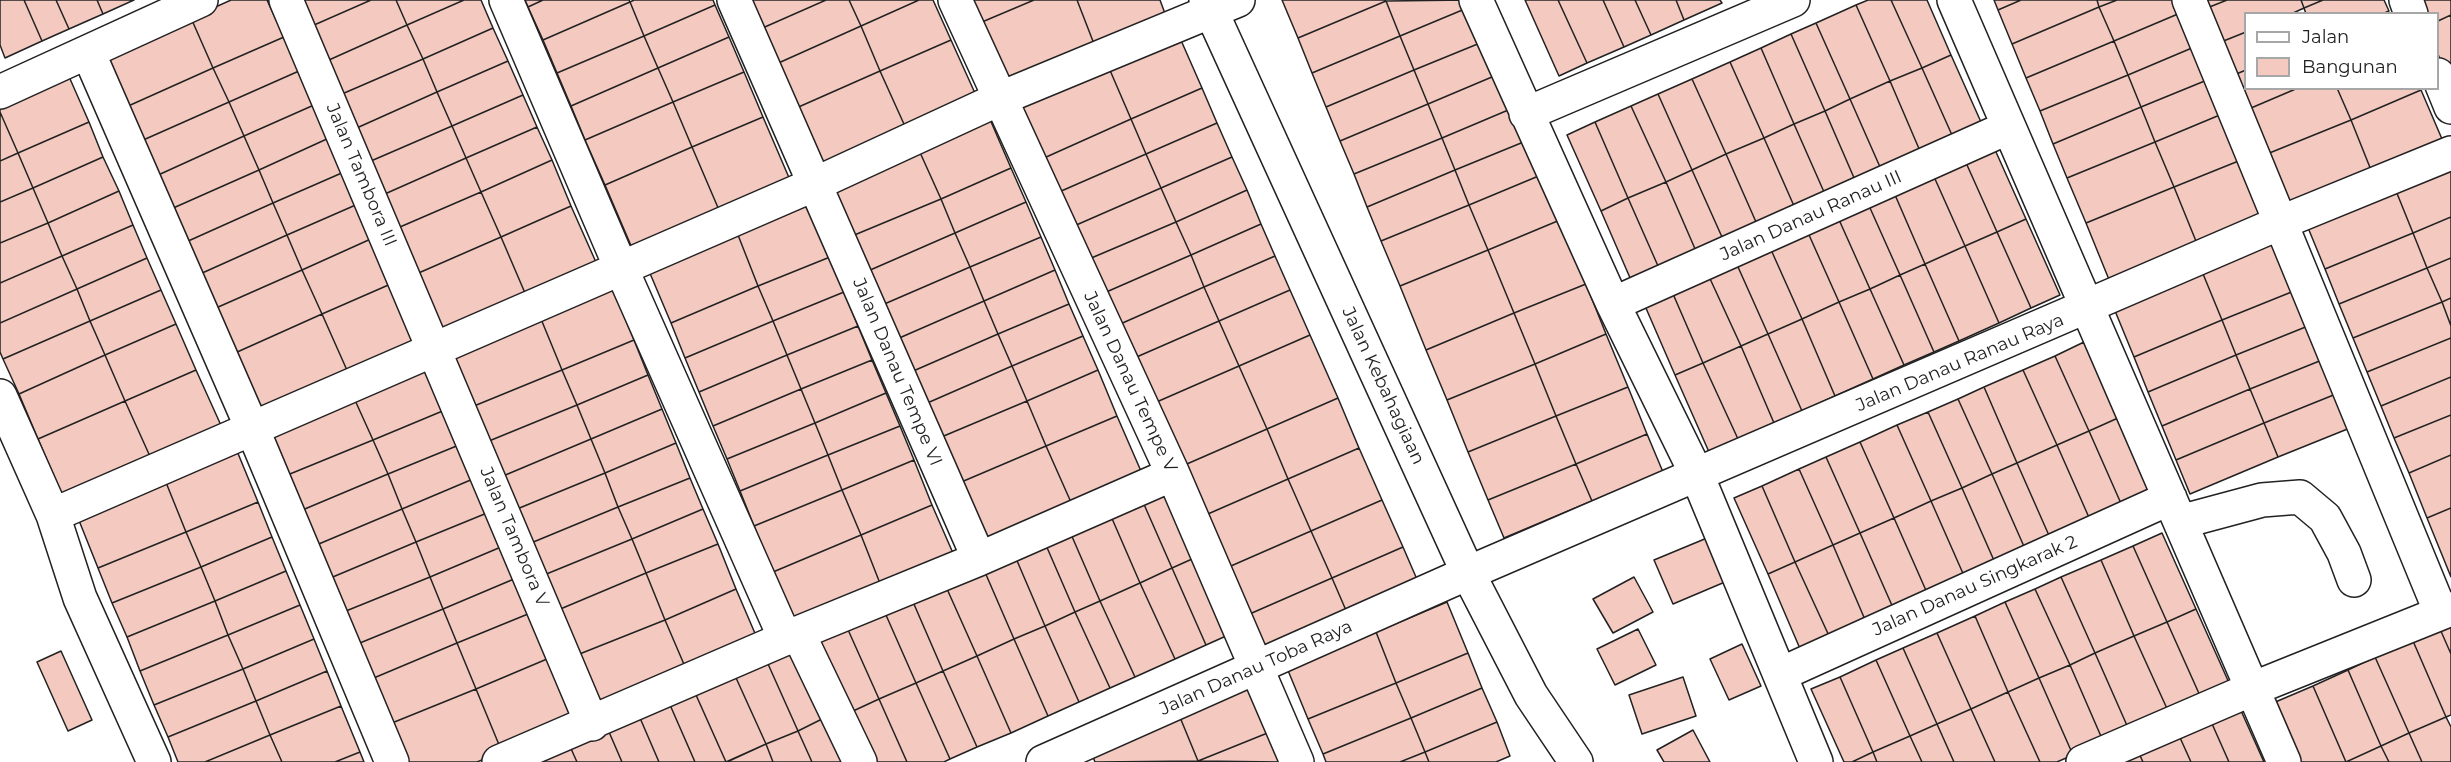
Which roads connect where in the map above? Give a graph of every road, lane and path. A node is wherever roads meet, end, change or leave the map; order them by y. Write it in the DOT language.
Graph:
graph roads {
  1 [pos="201,0"];
  2 [pos="286,0"];
  3 [pos="506,0"];
  4 [pos="734,0"];
  5 [pos="955,0"];
  6 [pos="1476,0"];
  7 [pos="1793,0"];
  8 [pos="1954,0"];
  9 [pos="2189,0"];
  10 [pos="1219,4"];
  11 [pos="88,52"];
  12 [pos="2439,77"];
  13 [pos="0,93"];
  14 [pos="999,99"];
  15 [pos="2451,106"];
  16 [pos="1526,114"];
  17 [pos="2008,127"];
  18 [pos="2451,153"];
  19 [pos="815,184"];
  20 [pos="2282,222"];
  21 [pos="621,268"];
  22 [pos="1613,304"];
  23 [pos="2087,308"];
  24 [pos="435,350"];
  25 [pos="0,396"];
  26 [pos="252,428"];
  27 [pos="1173,474"];
  28 [pos="1697,475"];
  29 [pos="2175,510"];
  30 [pos="53,515"];
  31 [pos="978,559"];
  32 [pos="1468,573"];
  33 [pos="2354,580"];
  34 [pos="2446,611"];
  35 [pos="791,636"];
  36 [pos="1257,667"];
  37 [pos="1781,674"];
  38 [pos="2252,689"];
  39 [pos="592,724"];
  40 [pos="1085,753"];
  41 [pos="154,762"];
  42 [pos="392,762"];
  43 [pos="499,762"];
  44 [pos="860,762"];
  45 [pos="1043,762"];
  46 [pos="1297,762"];
  47 [pos="1576,762"];
  48 [pos="1816,762"];
  49 [pos="2083,762"];
  50 [pos="2284,762"];
  1 -- 11 [label="street"];
  2 -- 24 [label="street, Jalan Tambora III"];
  3 -- 21 [label="street"];
  4 -- 19 [label="street, Jalan Danau Tempe VI"];
  5 -- 14 [label="street, Jalan Danau Tempe V"];
  6 -- 16 [label="street"];
  7 -- 16 [label="street"];
  8 -- 17 [label="street"];
  9 -- 20 [label="street"];
  10 -- 14 [label="street"];
  10 -- 32 [label="street, Jalan Kebahagiaan"];
  11 -- 13 [label="street"];
  11 -- 26 [label="street"];
  12 -- 15 [label="street"];
  14 -- 19 [label="street"];
  14 -- 27 [label="street, Jalan Danau Tempe V"];
  16 -- 22 [label="street"];
  17 -- 22 [label="street, Jalan Danau Ranau III"];
  17 -- 23 [label="street"];
  18 -- 20 [label="street, Jalan Danau Ranau Raya"];
  19 -- 21 [label="street"];
  19 -- 31 [label="street, Jalan Danau Tempe VI"];
  20 -- 23 [label="street, Jalan Danau Ranau Raya"];
  20 -- 34 [label="street"];
  21 -- 24 [label="street"];
  21 -- 35 [label="street"];
  22 -- 28 [label="street"];
  23 -- 28 [label="street, Jalan Danau Ranau Raya"];
  23 -- 29 [label="street"];
  24 -- 26 [label="street"];
  24 -- 39 [label="street, Jalan Tambora V"];
  25 -- 30 [label="street"];
  26 -- 30 [label="street"];
  26 -- 42 [label="street"];
  27 -- 31 [label="street"];
  27 -- 36 [label="street, Jalan Danau Tempe V"];
  28 -- 32 [label="street, Jalan Danau Ranau Raya"];
  28 -- 37 [label="street"];
  29 -- 33 [label="street, Jalan Danau Singkarak 2"];
  29 -- 37 [label="street, Jalan Danau Singkarak 2"];
  29 -- 38 [label="street"];
  30 -- 41 [label="street"];
  31 -- 35 [label="street"];
  32 -- 36 [label="street, Jalan Danau Toba Raya"];
  32 -- 47 [label="street, Jalan Kebahagiaan"];
  34 -- 38 [label="street"];
  35 -- 39 [label="street"];
  35 -- 44 [label="street"];
  36 -- 40 [label="street, Jalan Danau Toba Raya"];
  36 -- 46 [label="street, Jalan Danau Tempe V"];
  37 -- 48 [label="street"];
  38 -- 49 [label="street"];
  38 -- 50 [label="street"];
  39 -- 43 [label="street"];
  40 -- 45 [label="street, Jalan Danau Toba Raya"];
}
